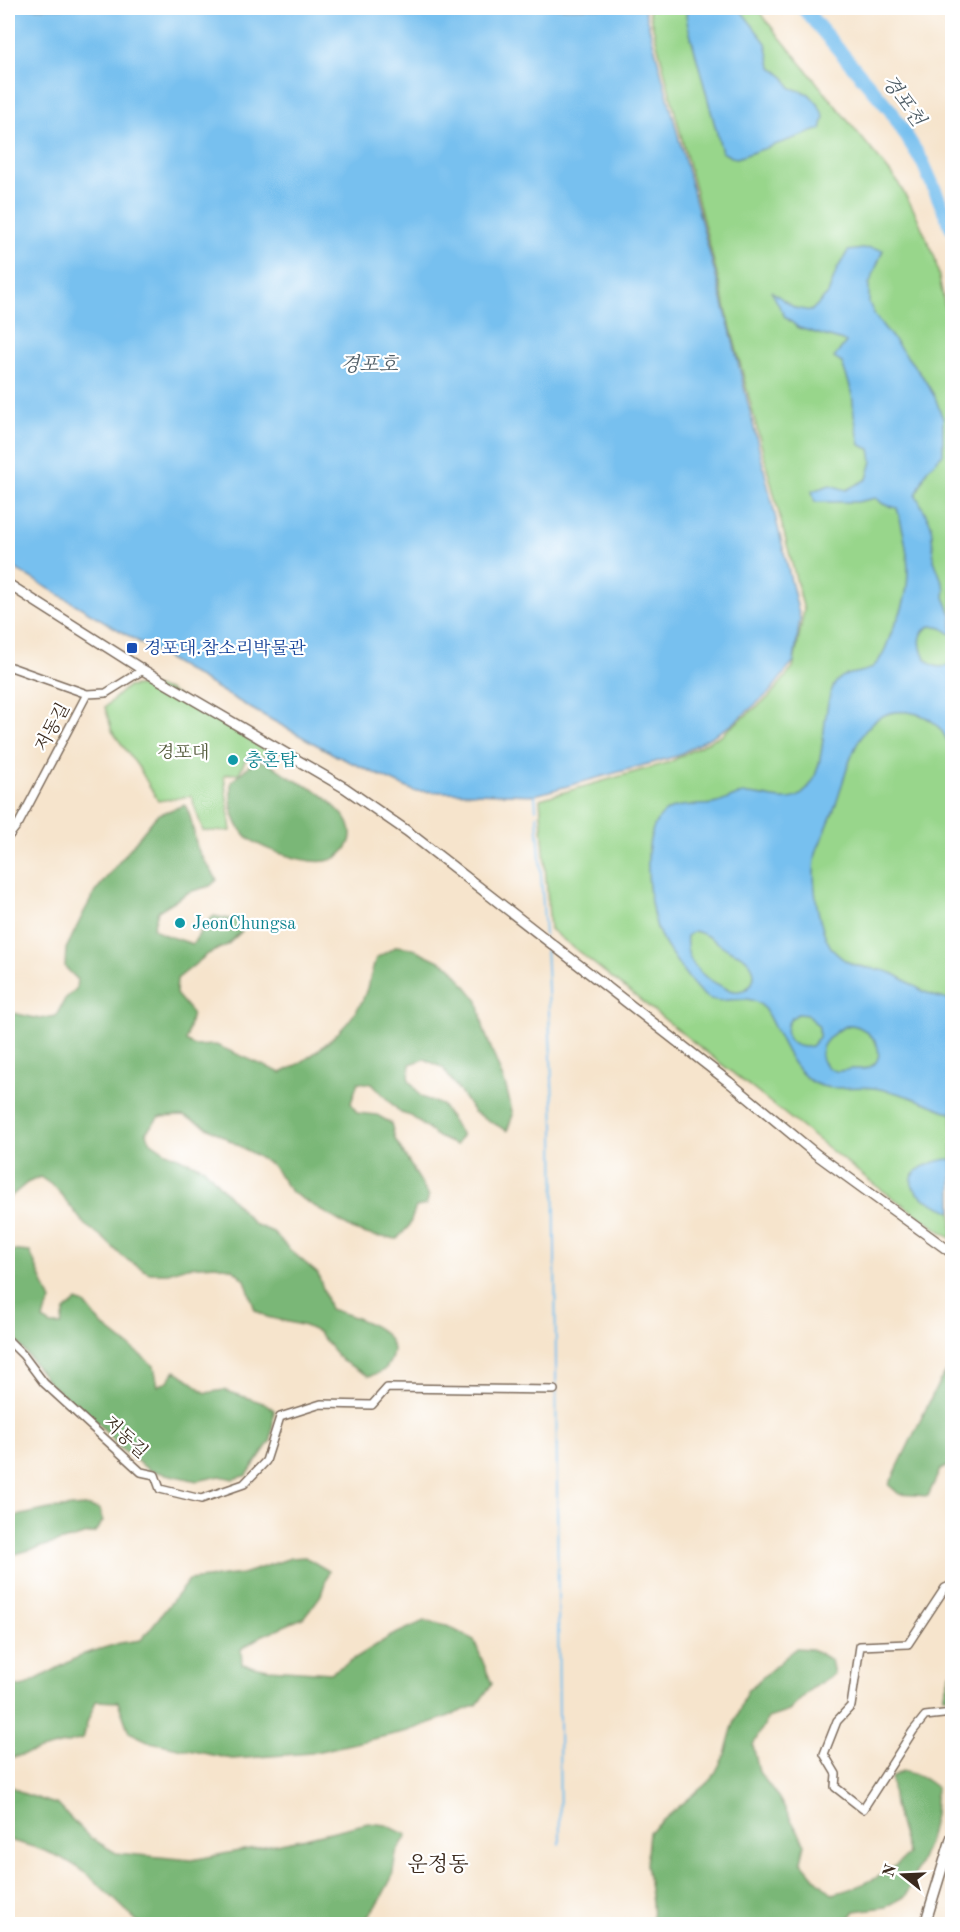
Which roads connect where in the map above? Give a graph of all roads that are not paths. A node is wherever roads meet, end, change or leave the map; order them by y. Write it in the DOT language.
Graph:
graph roads {
  1 [pos="8,584"];
  2 [pos="8,666"];
  3 [pos="16,670"];
  4 [pos="143,670"];
  5 [pos="8,674"];
  6 [pos="87,694"];
  7 [pos="8,837"];
  8 [pos="952,1253"];
  9 [pos="8,1340"];
  10 [pos="554,1390"];
  11 [pos="952,1585"];
  12 [pos="952,1713"];
  13 [pos="952,1836"];
  14 [pos="925,1924"];
  1 -- 4 [label="street"];
  2 -- 3 [label="street"];
  3 -- 5 [label="street"];
  3 -- 6 [label="street"];
  4 -- 6 [label="street"];
  4 -- 8 [label="street"];
  6 -- 7 [label="street, 저동길"];
  9 -- 10 [label="street, 저동길"];
  11 -- 12 [label="street"];
  13 -- 14 [label="street"];
}
